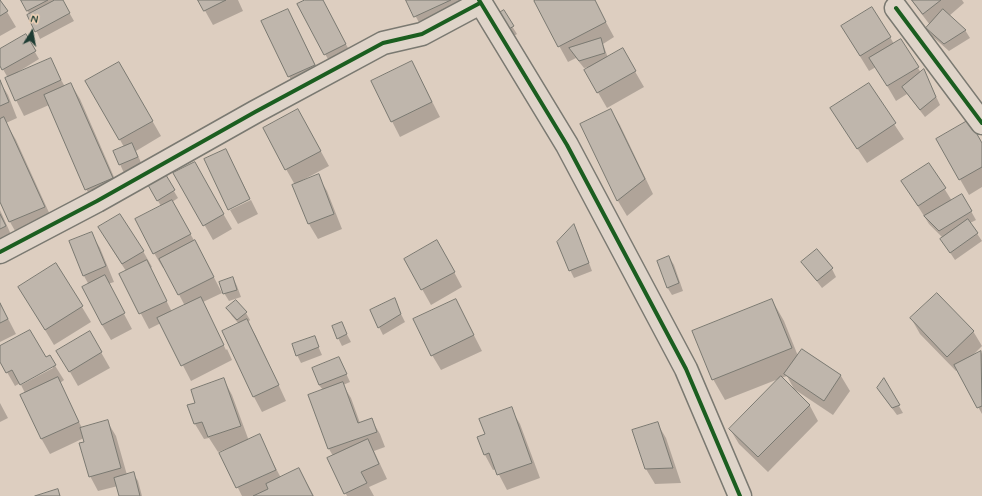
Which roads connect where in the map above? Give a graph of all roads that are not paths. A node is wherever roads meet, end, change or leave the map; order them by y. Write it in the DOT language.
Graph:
graph roads {
  1 [pos="479,1"];
  2 [pos="896,8"];
  3 [pos="982,123"];
  4 [pos="0,252"];
  5 [pos="740,496"];
  1 -- 4 [label="street"];
  1 -- 5 [label="street"];
  2 -- 3 [label="street"];
}
